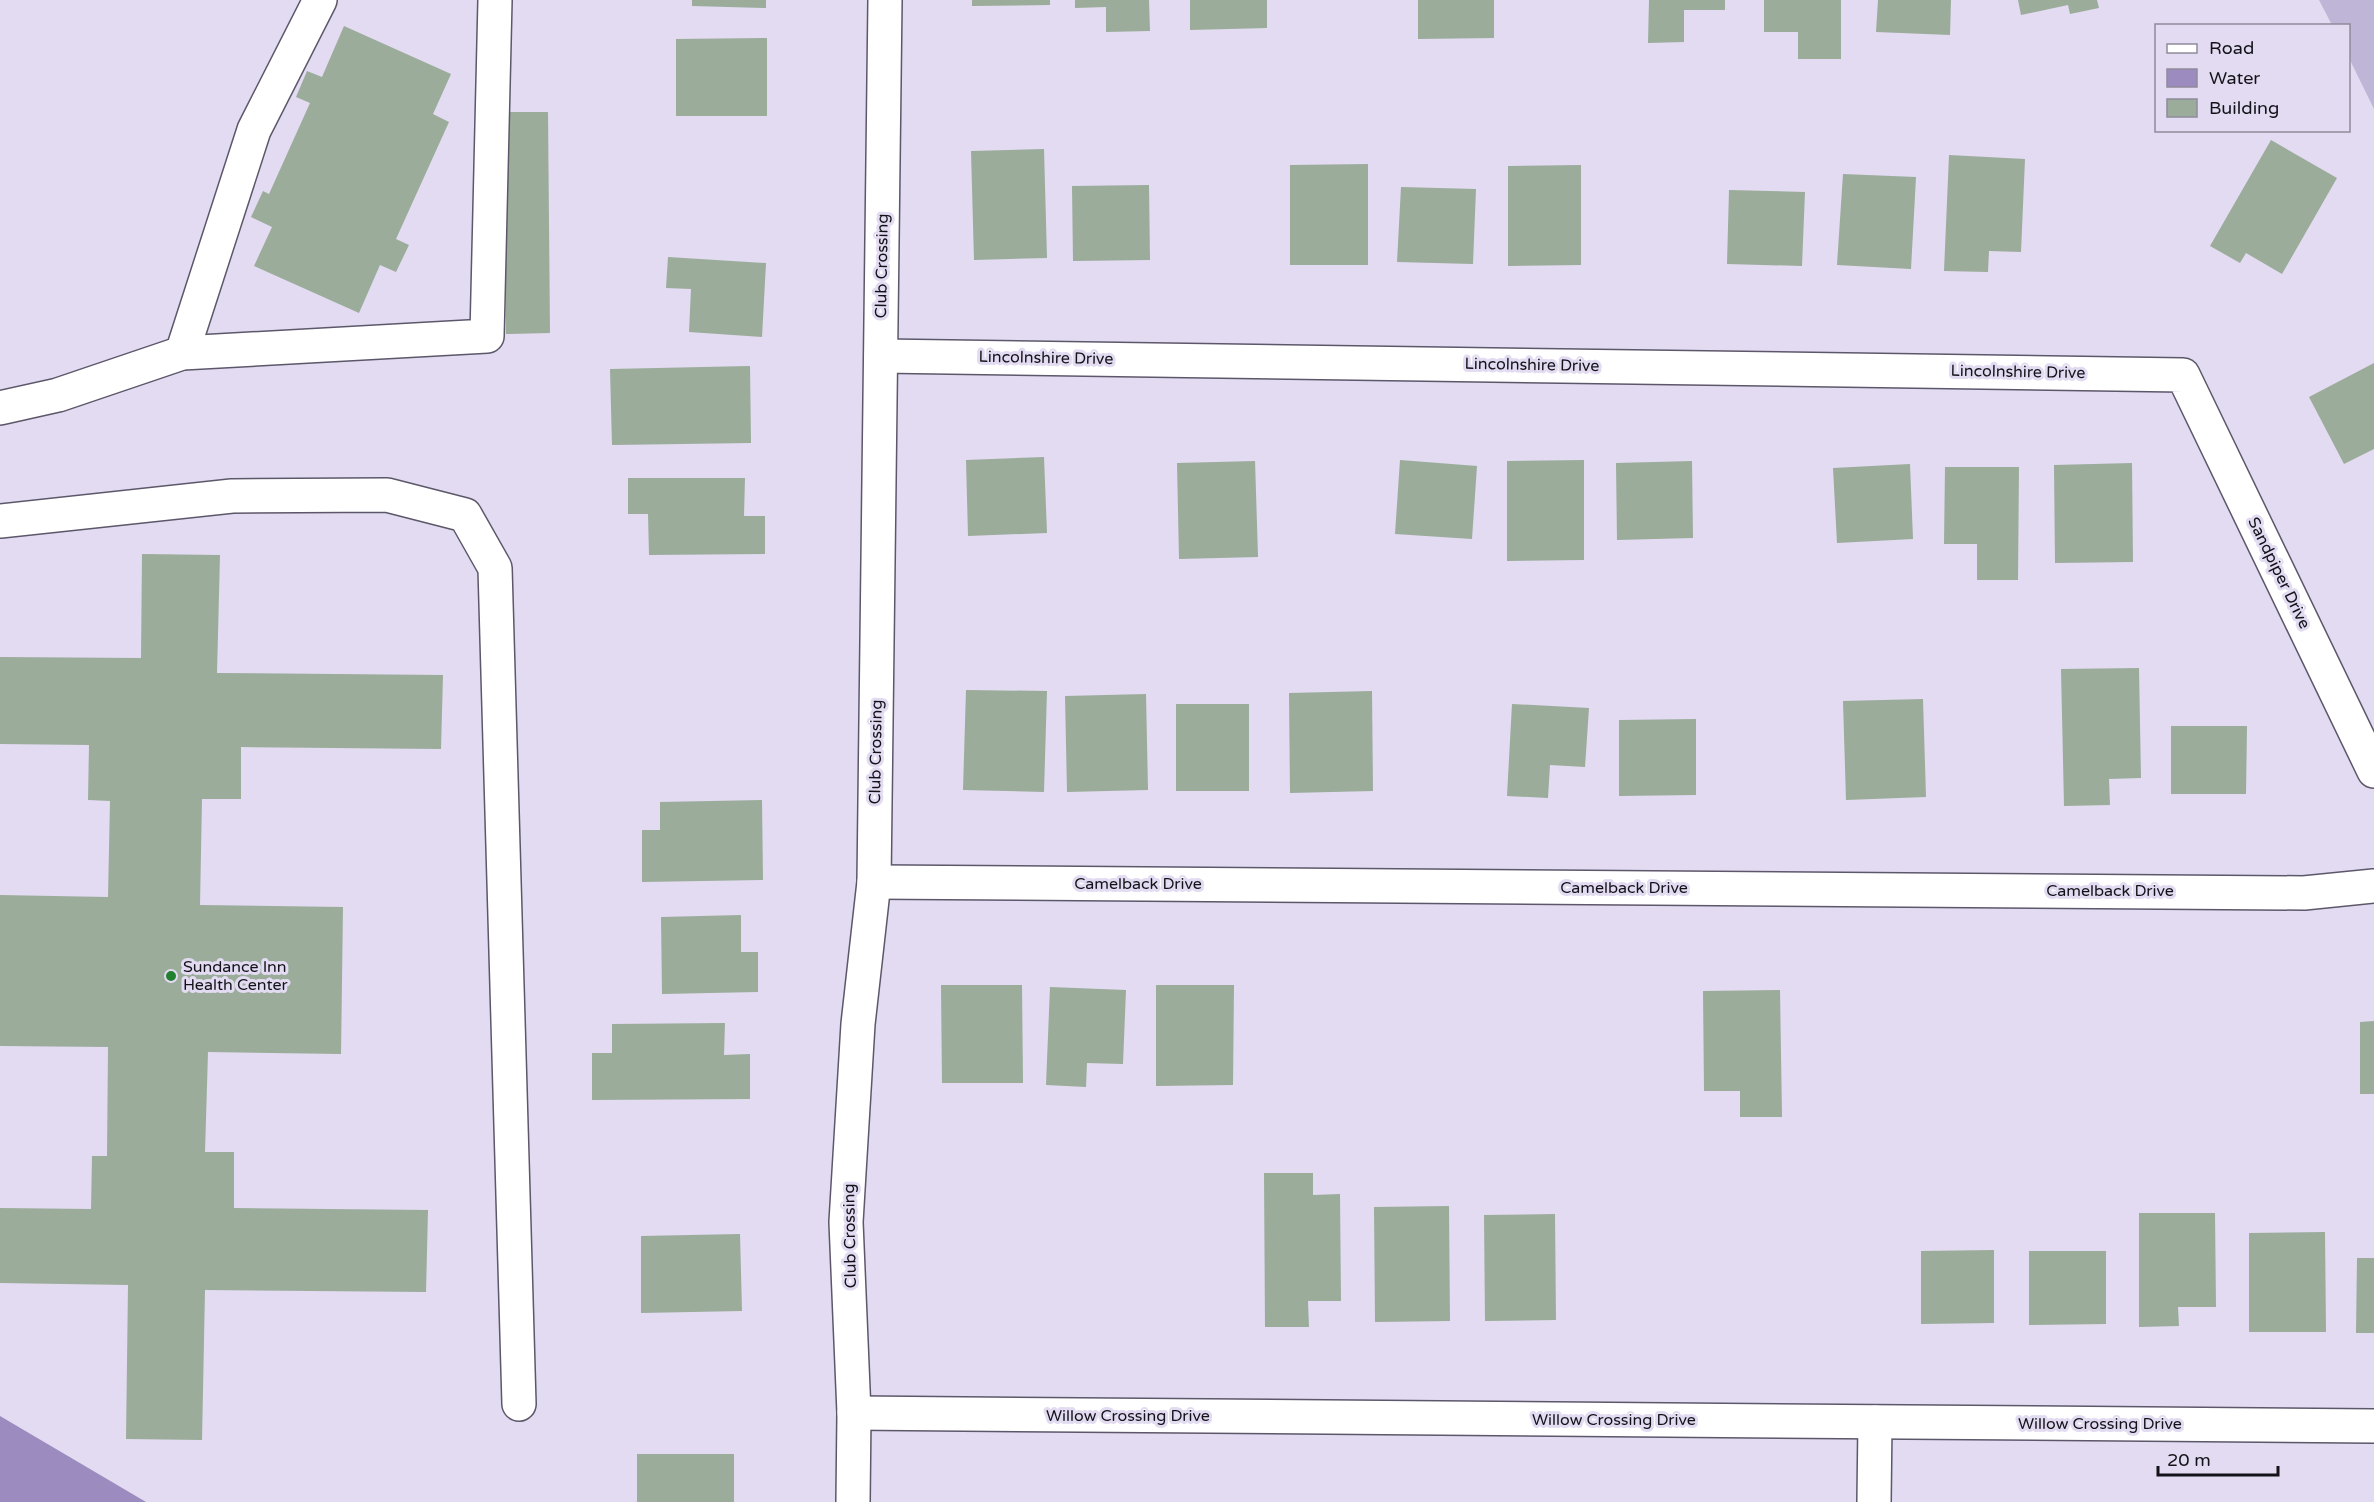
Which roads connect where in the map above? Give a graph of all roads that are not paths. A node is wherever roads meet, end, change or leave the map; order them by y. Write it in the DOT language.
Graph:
graph roads {
  1 [pos="320,0"];
  2 [pos="495,0"];
  3 [pos="885,0"];
  4 [pos="182,354"];
  5 [pos="881,356"];
  6 [pos="2183,375"];
  7 [pos="0,408"];
  8 [pos="0,521"];
  9 [pos="2374,771"];
  10 [pos="874,882"];
  11 [pos="2374,886"];
  12 [pos="519,1404"];
  13 [pos="854,1413"];
  14 [pos="1875,1422"];
  15 [pos="2374,1426"];
  16 [pos="853,1502"];
  17 [pos="1874,1502"];
  1 -- 4 [label="street"];
  2 -- 4 [label="street"];
  3 -- 5 [label="street, Club Crossing"];
  4 -- 7 [label="street"];
  5 -- 6 [label="street, Lincolnshire Drive"];
  5 -- 10 [label="street, Club Crossing"];
  6 -- 9 [label="street, Sandpiper Drive"];
  8 -- 12 [label="street"];
  10 -- 11 [label="street, Camelback Drive"];
  10 -- 13 [label="street, Club Crossing"];
  13 -- 14 [label="street, Willow Crossing Drive"];
  13 -- 16 [label="street, Club Crossing"];
  14 -- 15 [label="street, Willow Crossing Drive"];
  14 -- 17 [label="street"];
}
